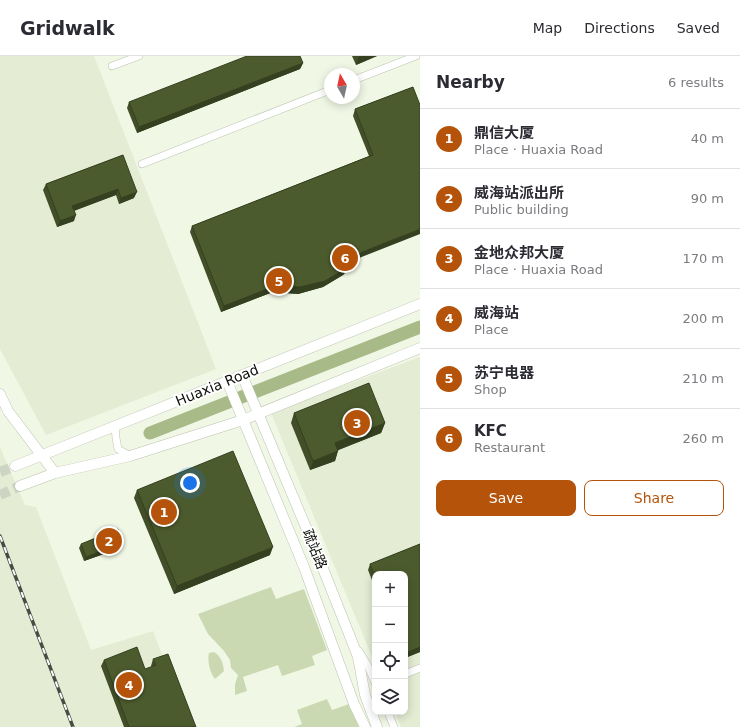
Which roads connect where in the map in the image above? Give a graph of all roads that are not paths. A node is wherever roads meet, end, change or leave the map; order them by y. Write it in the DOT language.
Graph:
graph roads {
  1 [pos="139,56"];
  2 [pos="416,56"];
  3 [pos="112,66"];
  4 [pos="360,78"];
  5 [pos="324,92"];
  6 [pos="142,164"];
  7 [pos="420,304"];
  8 [pos="420,348"];
  9 [pos="243,378"];
  10 [pos="228,384"];
  11 [pos="0,394"];
  12 [pos="258,410"];
  13 [pos="242,417"];
  14 [pos="116,425"];
  15 [pos="41,456"];
  16 [pos="130,456"];
  17 [pos="14,466"];
  18 [pos="55,473"];
  19 [pos="20,486"];
  20 [pos="349,634"];
  21 [pos="420,668"];
  22 [pos="408,673"];
  23 [pos="373,679"];
  24 [pos="389,715"];
  25 [pos="365,727"];
  26 [pos="377,727"];
  27 [pos="394,727"];
  1 -- 3 [label="street"];
  2 -- 4 [label="street"];
  5 -- 6 [label="street"];
  7 -- 9 [label="main road, Huaxia Road"];
  8 -- 12 [label="main road"];
  9 -- 10 [label="main road, Huaxia Road"];
  9 -- 12 [label="main road, 疏站路"];
  10 -- 13 [label="main road, 疏站路"];
  10 -- 14 [label="main road, Huaxia Road"];
  11 -- 15 [label="main road"];
  12 -- 13 [label="main road"];
  12 -- 20 [label="main road, 疏站路"];
  13 -- 16 [label="main road"];
  13 -- 25 [label="main road, 疏站路"];
  14 -- 15 [label="main road, Huaxia Road"];
  14 -- 16 [label="street"];
  15 -- 17 [label="main road, Huaxia Road"];
  15 -- 18 [label="main road"];
  16 -- 18 [label="main road"];
  18 -- 19 [label="main road"];
  20 -- 23 [label="street"];
  20 -- 26 [label="main road, 疏站路"];
  21 -- 22 [label="street"];
  24 -- 27 [label="street"];
}
